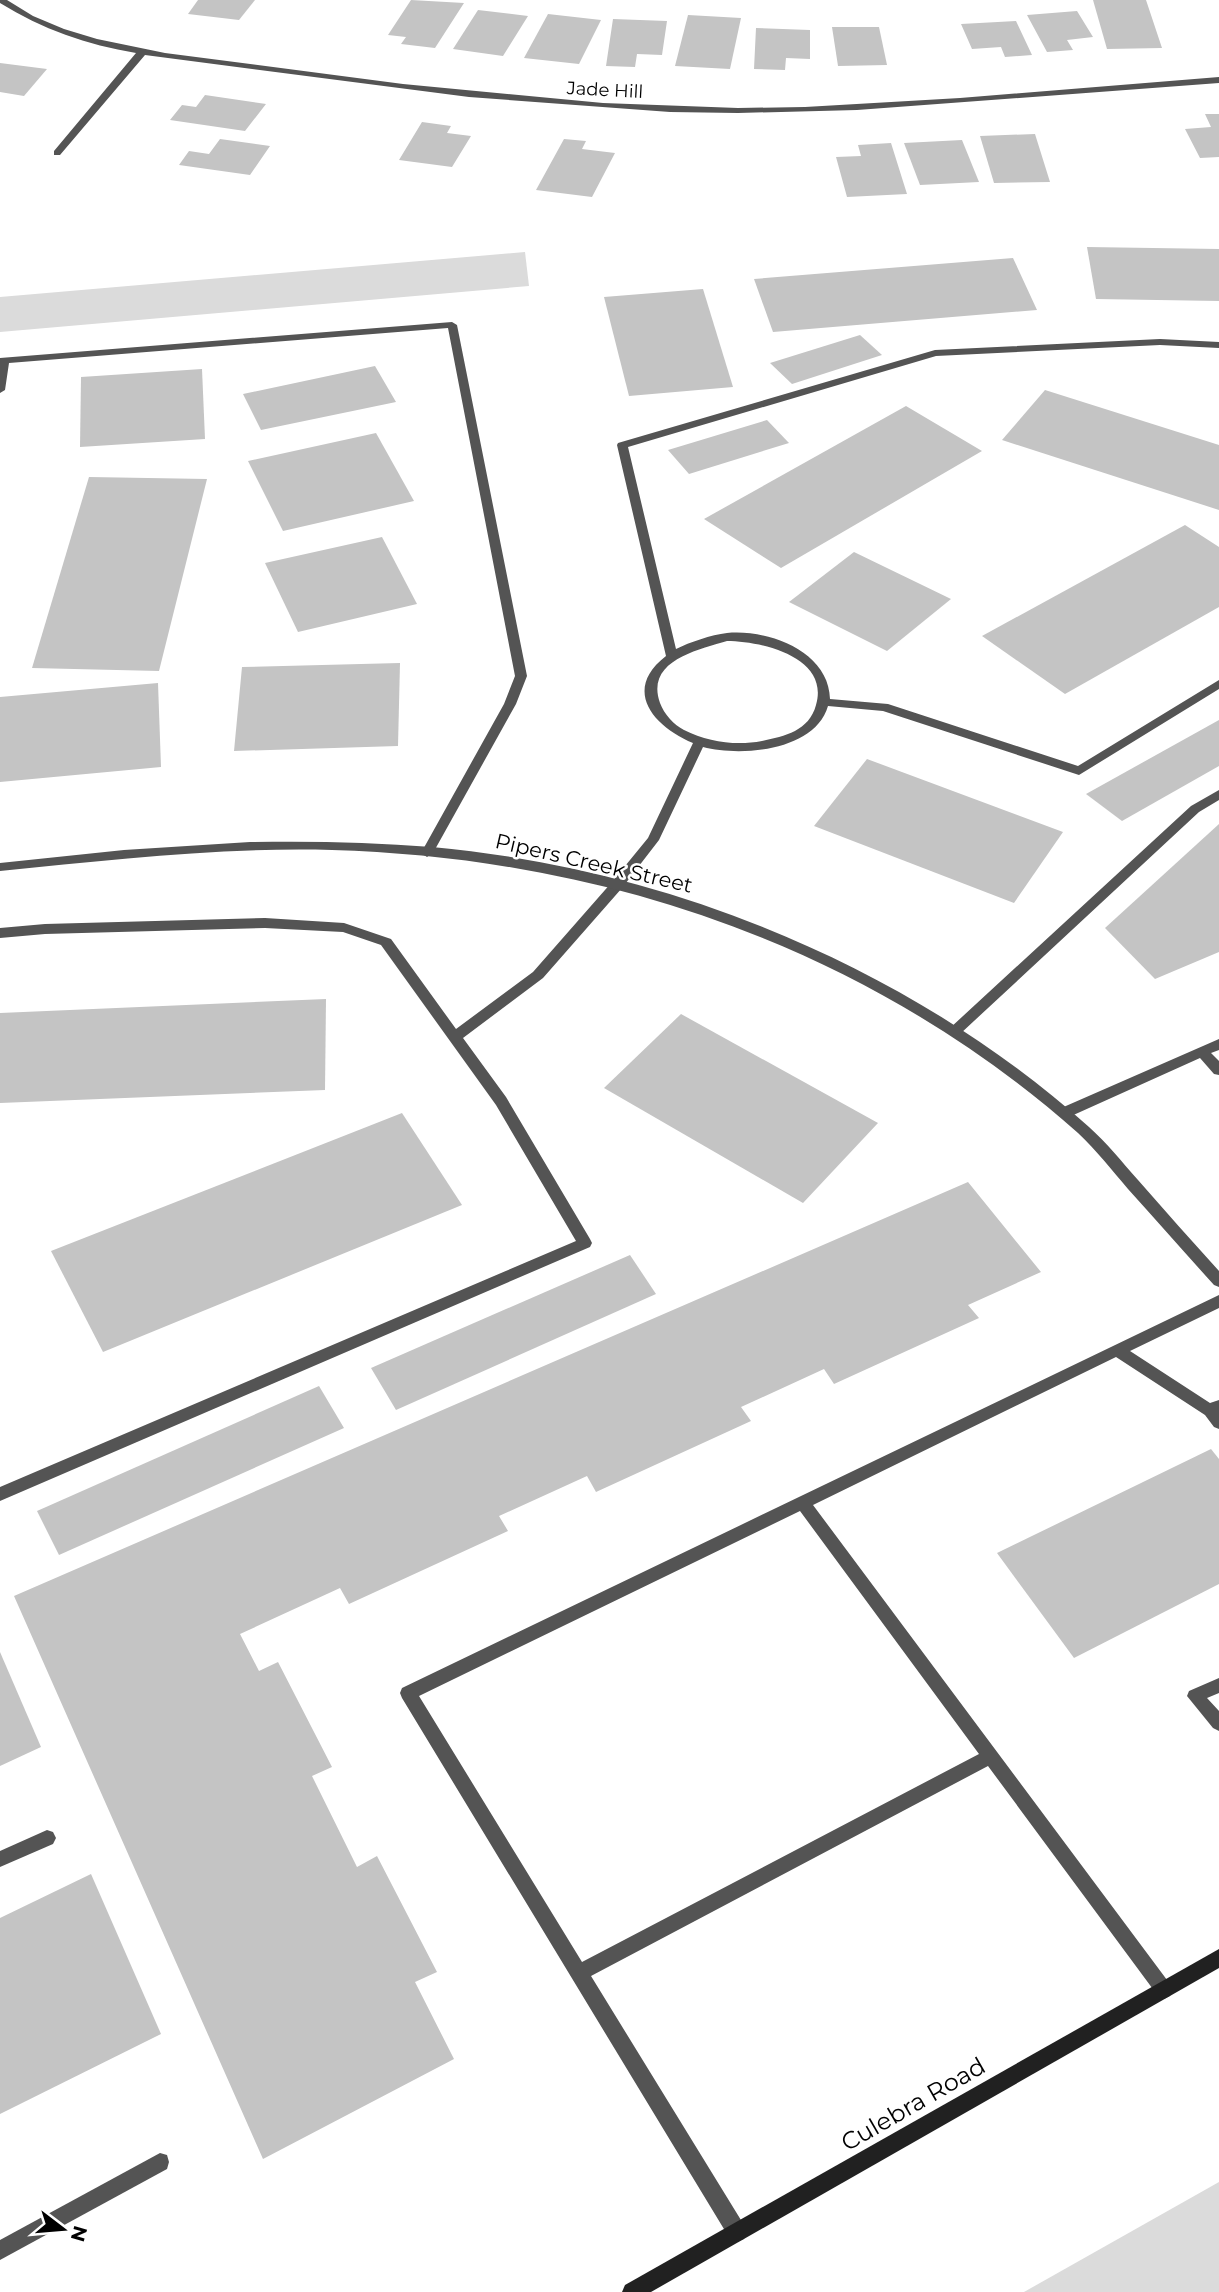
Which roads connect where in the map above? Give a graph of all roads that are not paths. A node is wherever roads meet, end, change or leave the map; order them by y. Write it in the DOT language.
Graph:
graph roads {
  1 [pos="1,0"];
  2 [pos="143,51"];
  3 [pos="1219,79"];
  4 [pos="57,153"];
  5 [pos="1219,345"];
  6 [pos="2,361"];
  7 [pos="0,390"];
  8 [pos="671,654"];
  9 [pos="1219,684"];
  10 [pos="825,702"];
  11 [pos="699,743"];
  12 [pos="1219,794"];
  13 [pos="427,853"];
  14 [pos="0,867"];
  15 [pos="617,885"];
  16 [pos="0,933"];
  17 [pos="955,1031"];
  18 [pos="455,1037"];
  19 [pos="1219,1044"];
  20 [pos="1201,1052"];
  21 [pos="1219,1070"];
  22 [pos="1064,1113"];
  23 [pos="1219,1281"];
  24 [pos="1219,1301"];
  25 [pos="1117,1350"];
  26 [pos="1216,1414"];
  27 [pos="0,1494"];
  28 [pos="802,1502"];
  29 [pos="1219,1685"];
  30 [pos="1219,1723"];
  31 [pos="991,1756"];
  32 [pos="47,1838"];
  33 [pos="0,1859"];
  34 [pos="1219,1958"];
  35 [pos="578,1973"];
  36 [pos="1164,1990"];
  37 [pos="160,2162"];
  38 [pos="737,2232"];
  39 [pos="0,2250"];
  40 [pos="632,2292"];
  1 -- 2 [label="street, Jade Hill"];
  2 -- 3 [label="street, Jade Hill"];
  2 -- 4 [label="street"];
  5 -- 8 [label="street"];
  6 -- 7 [label="street"];
  6 -- 13 [label="street"];
  8 -- 10 [label="street"];
  8 -- 11 [label="street"];
  9 -- 10 [label="street"];
  10 -- 11 [label="street"];
  11 -- 15 [label="street"];
  12 -- 17 [label="street"];
  13 -- 14 [label="street, Pipers Creek Street"];
  13 -- 15 [label="street, Pipers Creek Street"];
  15 -- 17 [label="street, Pipers Creek Street"];
  15 -- 18 [label="street"];
  16 -- 18 [label="street"];
  17 -- 22 [label="street, Pipers Creek Street"];
  18 -- 27 [label="street"];
  19 -- 20 [label="street"];
  20 -- 21 [label="street"];
  20 -- 22 [label="street"];
  22 -- 23 [label="street, Pipers Creek Street"];
  24 -- 25 [label="street"];
  25 -- 26 [label="street"];
  25 -- 28 [label="street"];
  28 -- 31 [label="street"];
  28 -- 35 [label="street"];
  29 -- 30 [label="street"];
  31 -- 35 [label="street"];
  31 -- 36 [label="street"];
  32 -- 33 [label="street"];
  34 -- 36 [label="main road, Culebra Road"];
  35 -- 38 [label="street"];
  36 -- 38 [label="main road, Culebra Road"];
  37 -- 39 [label="street"];
  38 -- 40 [label="main road, Culebra Road"];
}
